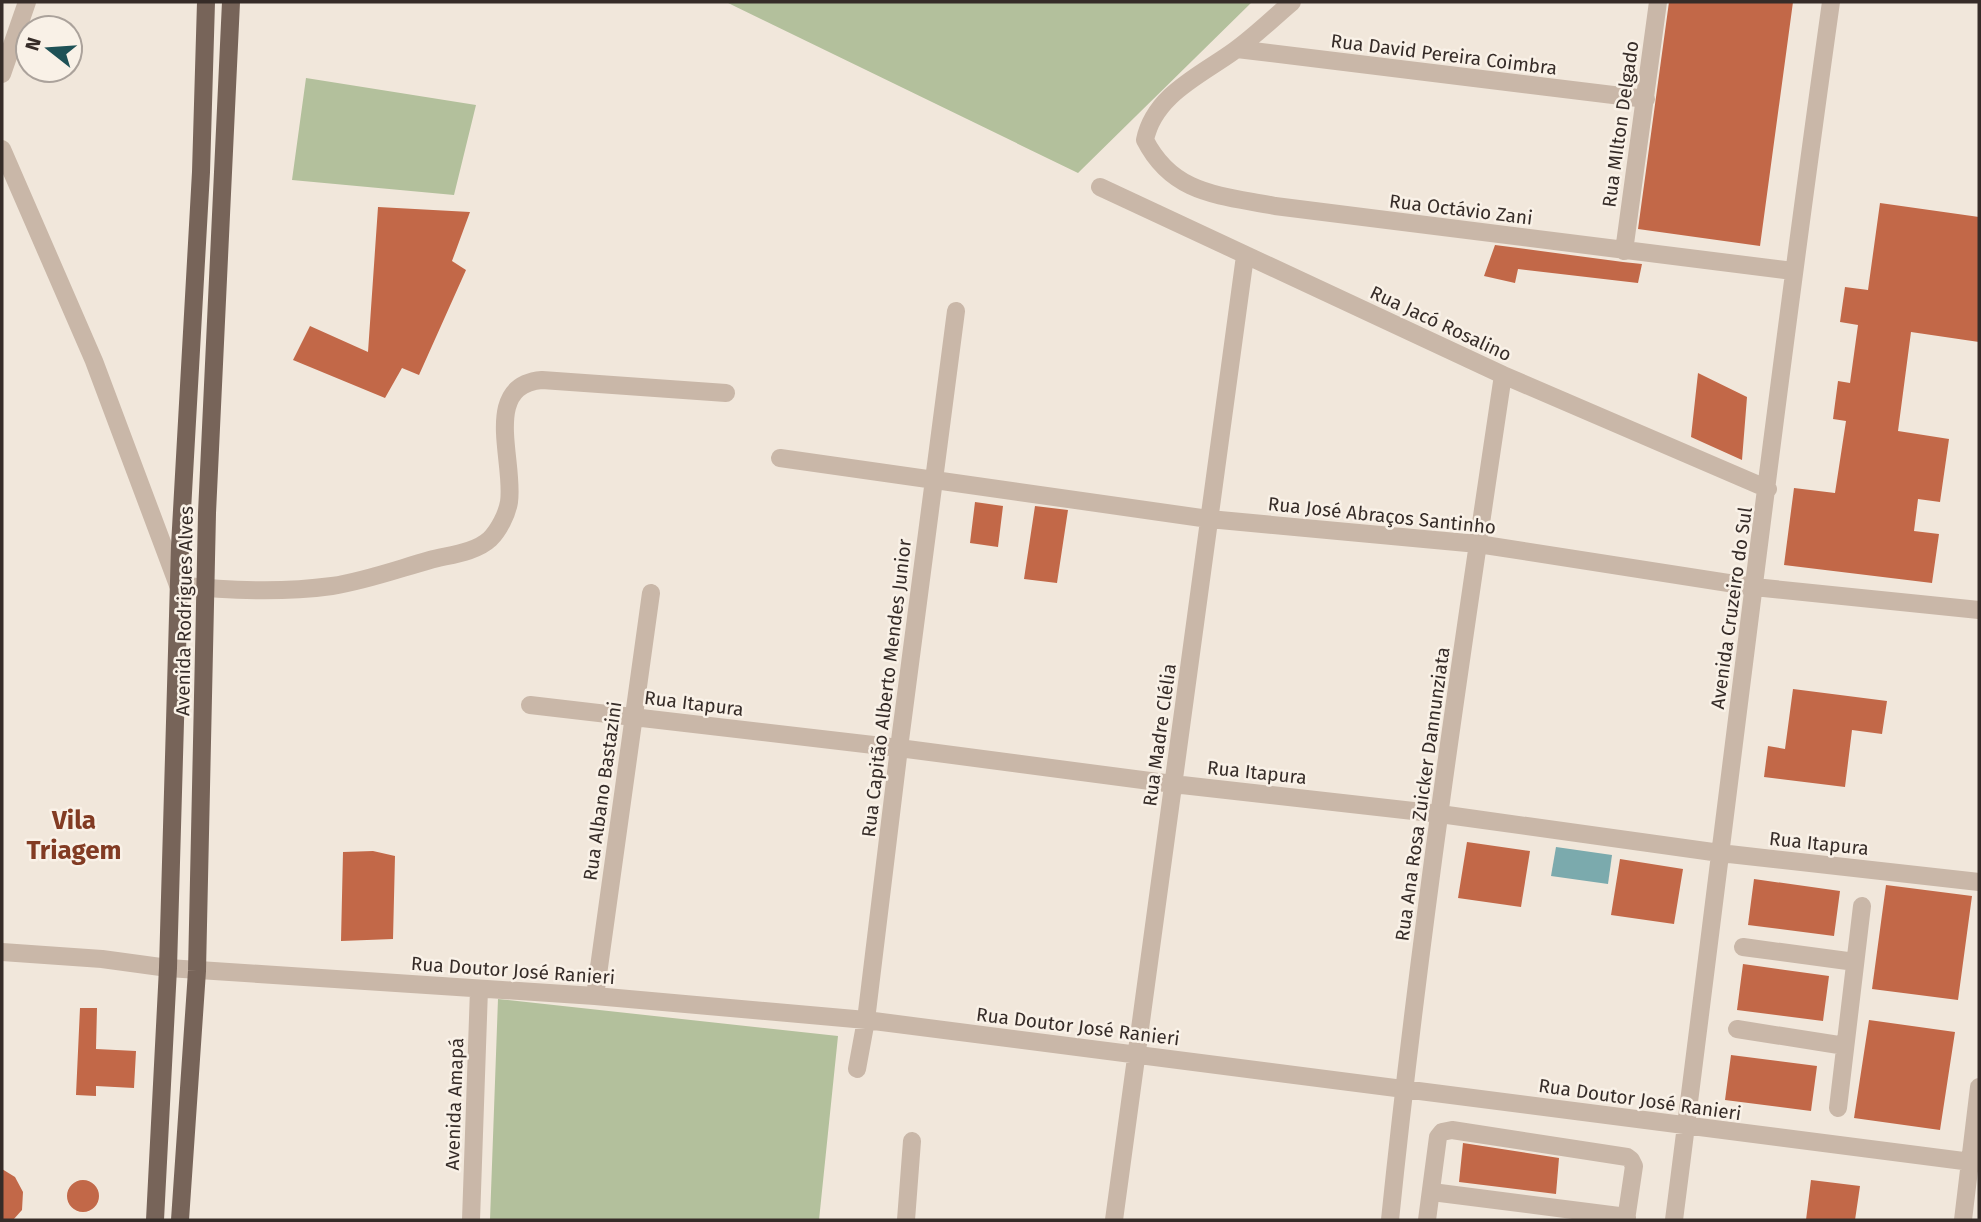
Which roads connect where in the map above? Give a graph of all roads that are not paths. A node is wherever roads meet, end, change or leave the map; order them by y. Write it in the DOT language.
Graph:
graph roads {
  1 [pos="27,2"];
  2 [pos="206,2"];
  3 [pos="231,2"];
  4 [pos="1292,2"];
  5 [pos="1658,2"];
  6 [pos="1831,2"];
  7 [pos="1237,49"];
  8 [pos="2,74"];
  9 [pos="1646,99"];
  10 [pos="2,149"];
  11 [pos="1100,187"];
  12 [pos="1624,251"];
  13 [pos="1245,256"];
  14 [pos="1793,271"];
  15 [pos="956,311"];
  16 [pos="1503,375"];
  17 [pos="726,393"];
  18 [pos="780,458"];
  19 [pos="934,481"];
  20 [pos="1768,489"];
  21 [pos="1209,519"];
  22 [pos="1478,544"];
  23 [pos="178,586"];
  24 [pos="1754,587"];
  25 [pos="207,588"];
  26 [pos="651,593"];
  27 [pos="1979,610"];
  28 [pos="530,705"];
  29 [pos="203,715"];
  30 [pos="174,717"];
  31 [pos="633,717"];
  32 [pos="899,748"];
  33 [pos="1173,784"];
  34 [pos="1440,814"];
  35 [pos="1720,853"];
  36 [pos="1979,882"];
  37 [pos="1862,906"];
  38 [pos="1742,947"];
  39 [pos="2,952"];
  40 [pos="1855,962"];
  41 [pos="167,968"];
  42 [pos="197,971"];
  43 [pos="479,989"];
  44 [pos="595,996"];
  45 [pos="866,1020"];
  46 [pos="1737,1029"];
  47 [pos="1845,1046"];
  48 [pos="1137,1055"];
  49 [pos="857,1069"];
  50 [pos="1979,1087"];
  51 [pos="1404,1088"];
  52 [pos="1838,1108"];
  53 [pos="1686,1126"];
  54 [pos="912,1141"];
  55 [pos="1974,1162"];
  56 [pos="1432,1192"];
  57 [pos="1627,1219"];
  58 [pos="155,1220"];
  59 [pos="180,1220"];
  60 [pos="471,1220"];
  61 [pos="906,1220"];
  62 [pos="1114,1220"];
  63 [pos="1390,1220"];
  64 [pos="1427,1220"];
  65 [pos="1674,1220"];
  66 [pos="1963,1220"];
  1 -- 8 [label="street"];
  2 -- 23 [label="main road, Avenida Rodrigues Alves"];
  3 -- 25 [label="main road, Avenida Rodrigues Alves"];
  4 -- 7 [label="street"];
  5 -- 9 [label="street, Rua MIlton Delgado"];
  6 -- 14 [label="street, Avenida Cruzeiro do Sul"];
  7 -- 9 [label="street, Rua David Pereira Coimbra"];
  7 -- 12 [label="street, Rua Octávio Zani"];
  9 -- 12 [label="street, Rua MIlton Delgado"];
  10 -- 23 [label="street"];
  11 -- 13 [label="street, Rua Jacó Rosalino"];
  12 -- 14 [label="street, Rua Octávio Zani"];
  13 -- 16 [label="street, Rua Jacó Rosalino"];
  13 -- 21 [label="street, Rua Madre Clélia"];
  14 -- 20 [label="street, Avenida Cruzeiro do Sul"];
  15 -- 19 [label="street, Rua Capitão Alberto Mendes Junior"];
  16 -- 20 [label="street, Rua Jacó Rosalino"];
  16 -- 22 [label="street, Rua Ana Rosa Zuicker Dannunziata"];
  17 -- 25 [label="street"];
  18 -- 19 [label="street, Rua José Abraços Santinho"];
  19 -- 21 [label="street, Rua José Abraços Santinho"];
  19 -- 32 [label="street, Rua Capitão Alberto Mendes Junior"];
  20 -- 24 [label="street, Avenida Cruzeiro do Sul"];
  21 -- 22 [label="street, Rua José Abraços Santinho"];
  21 -- 33 [label="street, Rua Madre Clélia"];
  22 -- 24 [label="street, Rua José Abraços Santinho"];
  22 -- 34 [label="street, Rua Ana Rosa Zuicker Dannunziata"];
  23 -- 25 [label="street"];
  23 -- 30 [label="main road, Avenida Rodrigues Alves"];
  24 -- 27 [label="street, Rua José Abraços Santinho"];
  24 -- 35 [label="street, Avenida Cruzeiro do Sul"];
  25 -- 29 [label="main road, Avenida Rodrigues Alves"];
  26 -- 31 [label="street, Rua Albano Bastazini"];
  28 -- 31 [label="street, Rua Itapura"];
  29 -- 30 [label="main road"];
  29 -- 42 [label="main road, Avenida Rodrigues Alves"];
  30 -- 41 [label="main road, Avenida Rodrigues Alves"];
  31 -- 32 [label="street, Rua Itapura"];
  31 -- 44 [label="street, Rua Albano Bastazini"];
  32 -- 33 [label="street, Rua Itapura"];
  32 -- 45 [label="street, Rua Capitão Alberto Mendes Junior"];
  33 -- 34 [label="street, Rua Itapura"];
  33 -- 48 [label="street, Rua Madre Clélia"];
  34 -- 35 [label="street, Rua Itapura"];
  34 -- 51 [label="street, Rua Ana Rosa Zuicker Dannunziata"];
  35 -- 36 [label="street, Rua Itapura"];
  35 -- 53 [label="street, Avenida Cruzeiro do Sul"];
  37 -- 40 [label="street"];
  38 -- 40 [label="street"];
  39 -- 41 [label="street, Rua Doutor José Ranieri"];
  40 -- 47 [label="street"];
  41 -- 42 [label="street, Rua Doutor José Ranieri"];
  41 -- 58 [label="main road, Avenida Rodrigues Alves"];
  42 -- 43 [label="street, Rua Doutor José Ranieri"];
  42 -- 59 [label="main road, Avenida Rodrigues Alves"];
  43 -- 44 [label="street, Rua Doutor José Ranieri"];
  43 -- 60 [label="street, Avenida Amapá"];
  44 -- 45 [label="street, Rua Doutor José Ranieri"];
  45 -- 48 [label="street, Rua Doutor José Ranieri"];
  45 -- 49 [label="street, Rua Capitão Alberto Mendes Junior"];
  46 -- 47 [label="street"];
  47 -- 52 [label="street"];
  48 -- 51 [label="street, Rua Doutor José Ranieri"];
  48 -- 62 [label="street, Rua Madre Clélia"];
  50 -- 55 [label="street"];
  51 -- 53 [label="street, Rua Doutor José Ranieri"];
  51 -- 63 [label="street, Rua Ana Rosa Zuicker Dannunziata"];
  53 -- 55 [label="street, Rua Doutor José Ranieri"];
  53 -- 65 [label="street, Avenida Cruzeiro do Sul"];
  54 -- 61 [label="street"];
  55 -- 66 [label="street"];
  56 -- 57 [label="street"];
  56 -- 57 [label="street"];
  56 -- 64 [label="street"];
}
